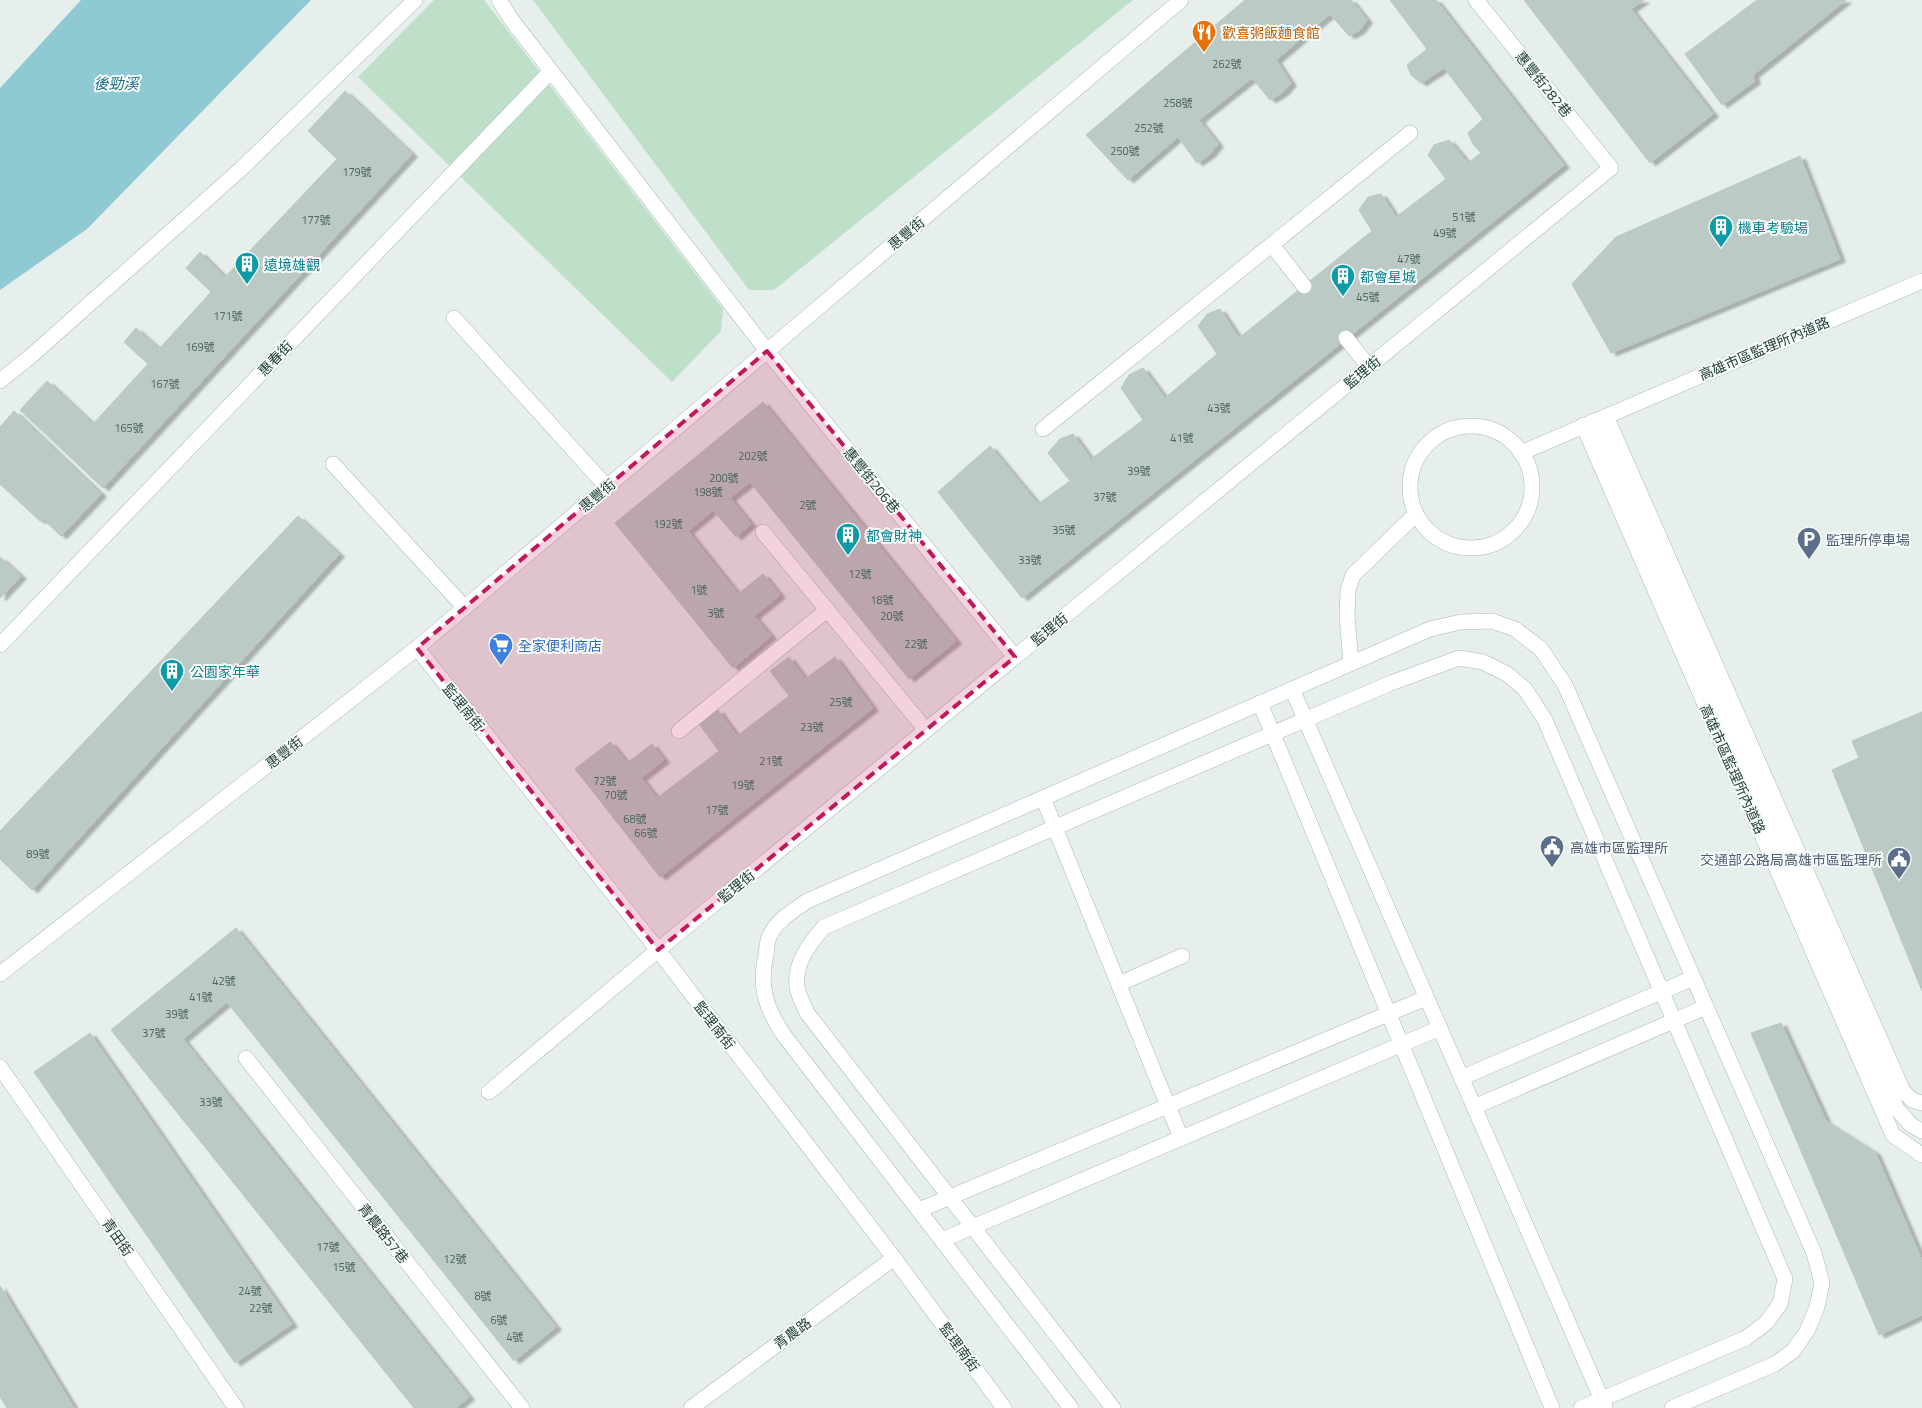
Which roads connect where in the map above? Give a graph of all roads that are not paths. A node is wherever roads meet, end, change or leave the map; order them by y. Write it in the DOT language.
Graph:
graph roads {
  1 [pos="416,0"];
  2 [pos="499,0"];
  3 [pos="1182,0"];
  4 [pos="1476,0"];
  5 [pos="551,71"];
  6 [pos="1410,133"];
  7 [pos="1611,168"];
  8 [pos="1272,245"];
  9 [pos="1922,281"];
  10 [pos="1304,286"];
  11 [pos="454,318"];
  12 [pos="1346,338"];
  13 [pos="767,351"];
  14 [pos="1369,367"];
  15 [pos="0,381"];
  16 [pos="1594,421"];
  17 [pos="1043,429"];
  18 [pos="1521,453"];
  19 [pos="333,464"];
  20 [pos="607,487"];
  21 [pos="1416,514"];
  22 [pos="763,532"];
  23 [pos="465,608"];
  24 [pos="826,610"];
  25 [pos="0,645"];
  26 [pos="417,648"];
  27 [pos="1015,657"];
  28 [pos="1351,663"];
  29 [pos="1292,689"];
  30 [pos="1260,703"];
  31 [pos="1306,720"];
  32 [pos="926,730"];
  33 [pos="679,731"];
  34 [pos="1273,734"];
  35 [pos="1043,798"];
  36 [pos="1055,827"];
  37 [pos="658,950"];
  38 [pos="1182,956"];
  39 [pos="0,974"];
  40 [pos="1693,978"];
  41 [pos="1119,984"];
  42 [pos="1661,992"];
  43 [pos="1426,998"];
  44 [pos="1706,1007"];
  45 [pos="1388,1014"];
  46 [pos="1674,1021"];
  47 [pos="1440,1028"];
  48 [pos="1401,1045"];
  49 [pos="246,1058"];
  50 [pos="0,1067"];
  51 [pos="1461,1078"];
  52 [pos="489,1092"];
  53 [pos="1922,1103"];
  54 [pos="1168,1106"];
  55 [pos="1474,1107"];
  56 [pos="1922,1130"];
  57 [pos="1181,1138"];
  58 [pos="1922,1155"];
  59 [pos="949,1197"];
  60 [pos="919,1210"];
  61 [pos="972,1227"];
  62 [pos="942,1240"];
  63 [pos="894,1258"];
  64 [pos="1603,1404"];
  65 [pos="236,1408"];
  66 [pos="522,1408"];
  67 [pos="691,1408"];
  68 [pos="1004,1408"];
  69 [pos="1071,1408"];
  70 [pos="1113,1408"];
  71 [pos="1552,1408"];
  72 [pos="1581,1408"];
  73 [pos="1672,1408"];
  1 -- 15 [label="street"];
  2 -- 5 [label="street, 惠豐街206巷"];
  3 -- 13 [label="street, 惠豐街"];
  4 -- 7 [label="street, 惠豐街282巷"];
  5 -- 13 [label="street, 惠豐街206巷"];
  5 -- 25 [label="street, 惠春街"];
  6 -- 8 [label="street"];
  7 -- 14 [label="street, 監理街"];
  8 -- 10 [label="street"];
  8 -- 17 [label="street"];
  9 -- 16 [label="street, 高雄市區監理所內道路"];
  11 -- 20 [label="street"];
  12 -- 14 [label="street"];
  13 -- 20 [label="street, 惠豐街"];
  13 -- 27 [label="street, 惠豐街206巷"];
  14 -- 27 [label="street, 監理街"];
  16 -- 18 [label="street, 高雄市區監理所內道路"];
  16 -- 53 [label="street, 高雄市區監理所內道路"];
  16 -- 56 [label="street, 高雄市區監理所內道路"];
  16 -- 58 [label="street, 高雄市區監理所內道路"];
  18 -- 21 [label="street"];
  18 -- 21 [label="street"];
  19 -- 23 [label="street"];
  20 -- 23 [label="street, 惠豐街"];
  21 -- 28 [label="street"];
  22 -- 24 [label="street"];
  23 -- 26 [label="street, 惠豐街"];
  24 -- 32 [label="street"];
  24 -- 33 [label="street"];
  26 -- 37 [label="street, 監理南街"];
  26 -- 39 [label="street, 惠豐街"];
  27 -- 32 [label="street, 監理街"];
  28 -- 29 [label="street"];
  28 -- 40 [label="street"];
  29 -- 30 [label="street"];
  29 -- 31 [label="street"];
  30 -- 34 [label="street"];
  30 -- 35 [label="street"];
  31 -- 34 [label="street"];
  31 -- 42 [label="street"];
  31 -- 43 [label="street"];
  32 -- 37 [label="street, 監理街"];
  34 -- 36 [label="street"];
  34 -- 45 [label="street"];
  35 -- 36 [label="street"];
  35 -- 60 [label="street"];
  36 -- 41 [label="street"];
  36 -- 59 [label="street"];
  37 -- 52 [label="street, 監理街"];
  37 -- 63 [label="street, 監理南街"];
  38 -- 41 [label="street"];
  40 -- 42 [label="street"];
  40 -- 44 [label="street"];
  41 -- 54 [label="street"];
  42 -- 46 [label="street"];
  42 -- 51 [label="street"];
  43 -- 45 [label="street"];
  43 -- 47 [label="street"];
  44 -- 46 [label="street"];
  44 -- 73 [label="street"];
  45 -- 48 [label="street"];
  45 -- 54 [label="street"];
  46 -- 55 [label="street"];
  46 -- 64 [label="street"];
  47 -- 48 [label="street"];
  47 -- 51 [label="street"];
  48 -- 57 [label="street"];
  48 -- 71 [label="street"];
  49 -- 66 [label="street, 青農路57巷"];
  50 -- 65 [label="street, 青田街"];
  51 -- 55 [label="street"];
  54 -- 57 [label="street"];
  54 -- 59 [label="street"];
  55 -- 64 [label="street"];
  57 -- 61 [label="street"];
  59 -- 60 [label="street"];
  59 -- 61 [label="street"];
  60 -- 62 [label="street"];
  61 -- 62 [label="street"];
  61 -- 70 [label="street"];
  62 -- 69 [label="street"];
  63 -- 67 [label="street, 青農路"];
  63 -- 68 [label="street, 監理南街"];
  64 -- 72 [label="street"];
}
